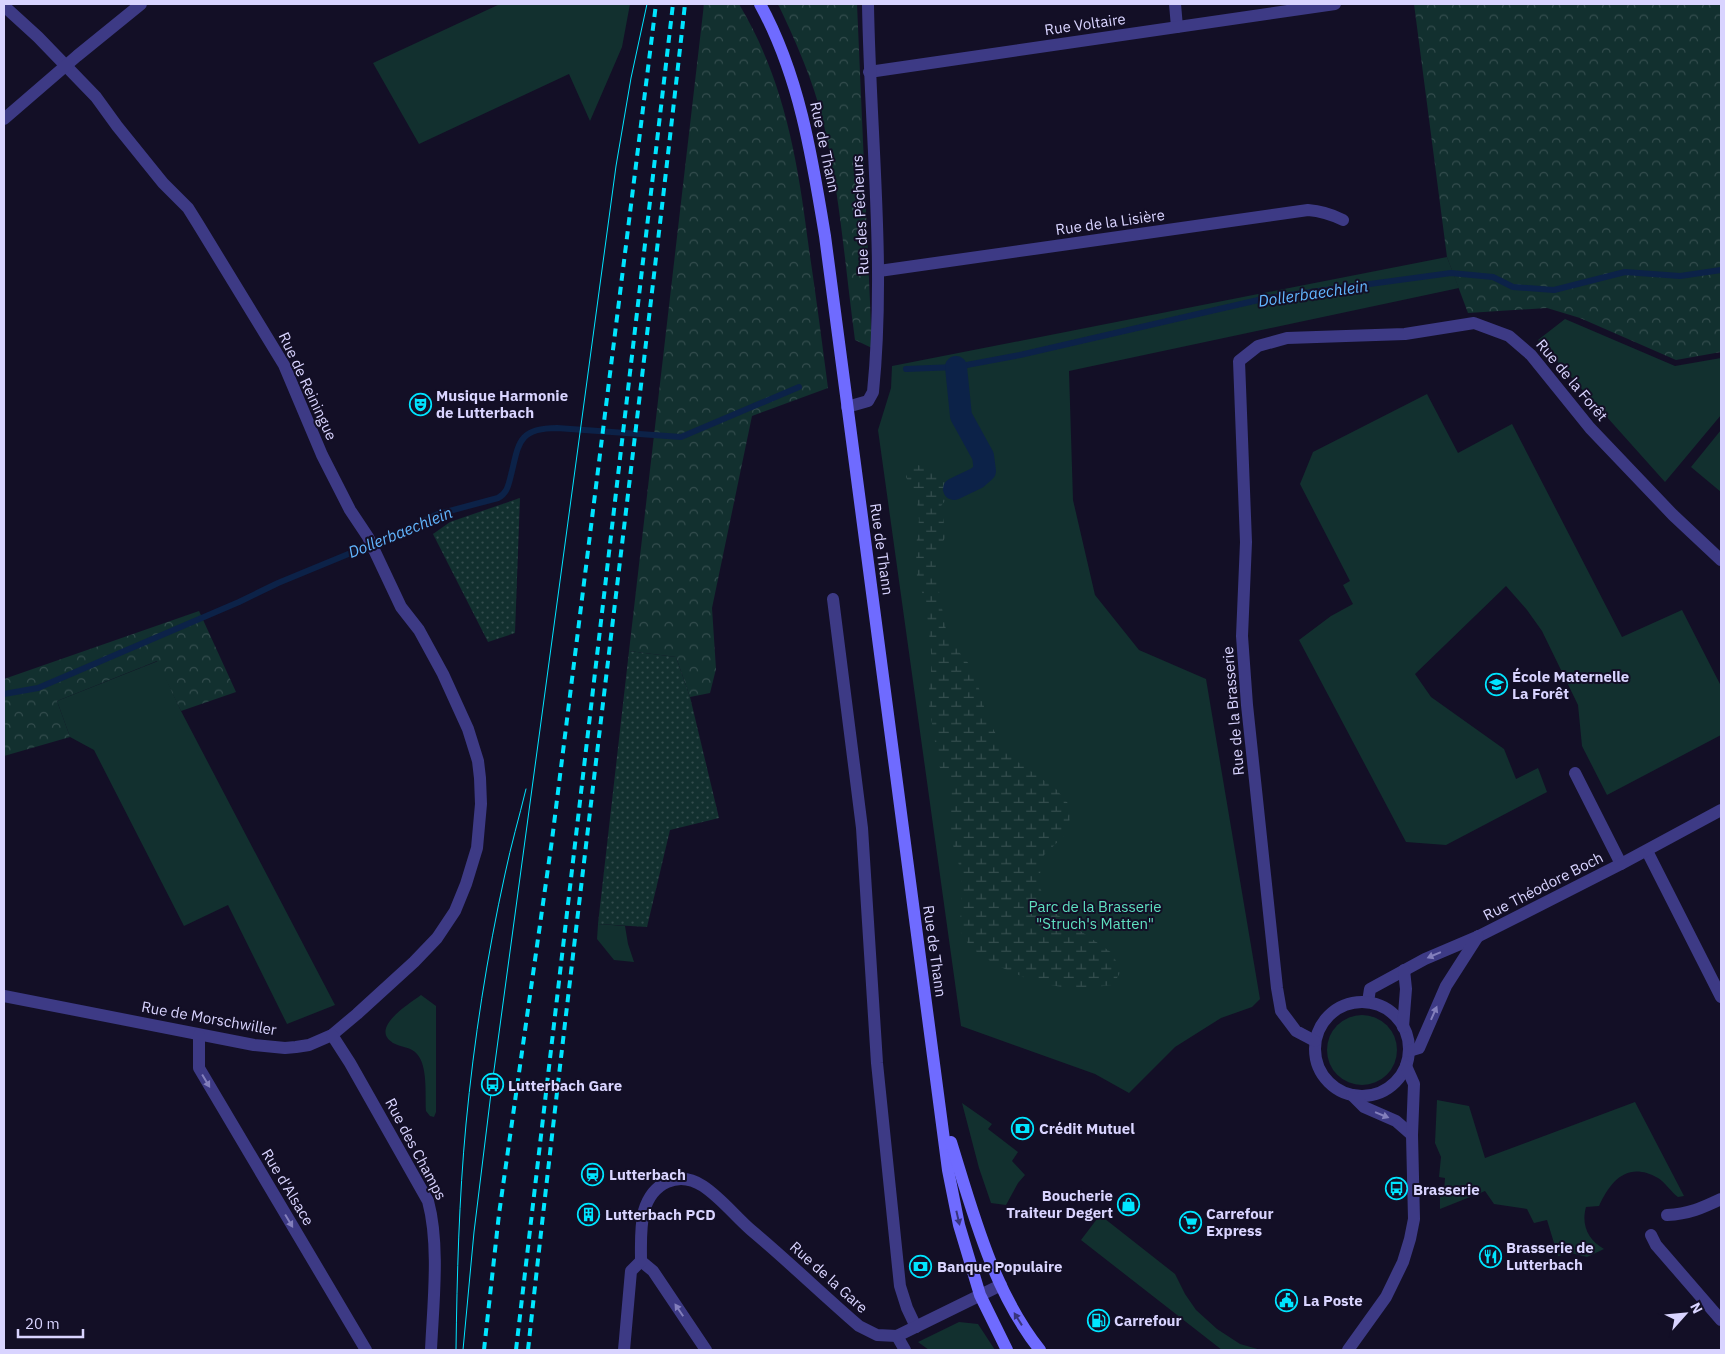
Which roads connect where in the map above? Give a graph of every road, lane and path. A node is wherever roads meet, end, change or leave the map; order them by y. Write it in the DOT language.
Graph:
graph roads {
  1 [pos="141,4"];
  2 [pos="760,4"];
  3 [pos="868,4"];
  4 [pos="1175,4"];
  5 [pos="1335,4"];
  6 [pos="4,6"];
  7 [pos="1177,27"];
  8 [pos="66,66"];
  9 [pos="869,72"];
  10 [pos="4,120"];
  11 [pos="1343,220"];
  12 [pos="879,271"];
  13 [pos="1239,361"];
  14 [pos="847,407"];
  15 [pos="1721,560"];
  16 [pos="833,599"];
  17 [pos="1575,773"];
  18 [pos="481,804"];
  19 [pos="1721,810"];
  20 [pos="1646,851"];
  21 [pos="1621,864"];
  22 [pos="1479,936"];
  23 [pos="1404,970"];
  24 [pos="4,996"];
  25 [pos="1721,997"];
  26 [pos="1368,1002"];
  27 [pos="1403,1027"];
  28 [pos="199,1035"];
  29 [pos="332,1035"];
  30 [pos="1315,1041"];
  31 [pos="1409,1052"];
  32 [pos="1406,1066"];
  33 [pos="1352,1095"];
  34 [pos="940,1107"];
  35 [pos="1412,1135"];
  36 [pos="1721,1200"];
  37 [pos="1667,1215"];
  38 [pos="1652,1235"];
  39 [pos="641,1261"];
  40 [pos="1001,1285"];
  41 [pos="980,1295"];
  42 [pos="1721,1320"];
  43 [pos="916,1327"];
  44 [pos="898,1336"];
  45 [pos="366,1350"];
  46 [pos="431,1350"];
  47 [pos="624,1350"];
  48 [pos="706,1350"];
  49 [pos="905,1350"];
  50 [pos="1007,1350"];
  51 [pos="1040,1350"];
  52 [pos="1348,1350"];
  1 -- 8 [label="street"];
  2 -- 14 [label="main road, Rue de Thann"];
  3 -- 9 [label="street, Rue des Pêcheurs"];
  4 -- 7 [label="street"];
  5 -- 7 [label="street, Rue Voltaire"];
  6 -- 8 [label="street, Rue de Reiningue"];
  7 -- 9 [label="street, Rue Voltaire"];
  8 -- 10 [label="street"];
  8 -- 18 [label="street, Rue de Reiningue"];
  9 -- 12 [label="street, Rue des Pêcheurs"];
  11 -- 12 [label="street, Rue de la Lisière"];
  12 -- 14 [label="street, Rue des Pêcheurs"];
  13 -- 15 [label="street, Rue de la Forêt"];
  13 -- 30 [label="street, Rue de la Brasserie"];
  14 -- 34 [label="main road, Rue de Thann"];
  16 -- 43 [label="street"];
  17 -- 21 [label="street, Rue Théodore Boch"];
  18 -- 29 [label="street, Rue de Morschwiller"];
  19 -- 20 [label="street, Rue Théodore Boch"];
  20 -- 21 [label="street, Rue Théodore Boch"];
  20 -- 25 [label="street"];
  21 -- 22 [label="street, Rue Théodore Boch"];
  22 -- 23 [label="street, Rue Théodore Boch, one-way"];
  31 -- 22 [label="street, Rue Théodore Boch, one-way"];
  23 -- 26 [label="street, Rue Théodore Boch"];
  23 -- 27 [label="street"];
  24 -- 28 [label="street, Rue de Morschwiller"];
  26 -- 27 [label="street"];
  26 -- 30 [label="street"];
  27 -- 31 [label="street"];
  28 -- 29 [label="street, Rue de Morschwiller"];
  28 -- 45 [label="street, Rue d'Alsace, one-way"];
  29 -- 46 [label="street, Rue des Champs"];
  30 -- 33 [label="street"];
  31 -- 32 [label="street"];
  32 -- 33 [label="street"];
  32 -- 35 [label="street"];
  33 -- 35 [label="street, one-way"];
  34 -- 40 [label="main road, Rue de Thann"];
  34 -- 41 [label="main road, Rue de Thann, one-way"];
  35 -- 52 [label="street"];
  36 -- 37 [label="street"];
  38 -- 42 [label="street"];
  39 -- 44 [label="street, Rue de la Gare"];
  39 -- 47 [label="street"];
  48 -- 39 [label="street, one-way"];
  40 -- 41 [label="street"];
  51 -- 40 [label="main road, Rue de Thann, one-way"];
  41 -- 43 [label="street"];
  41 -- 50 [label="main road, Rue de Thann"];
  43 -- 44 [label="street"];
  44 -- 49 [label="street"];
}
